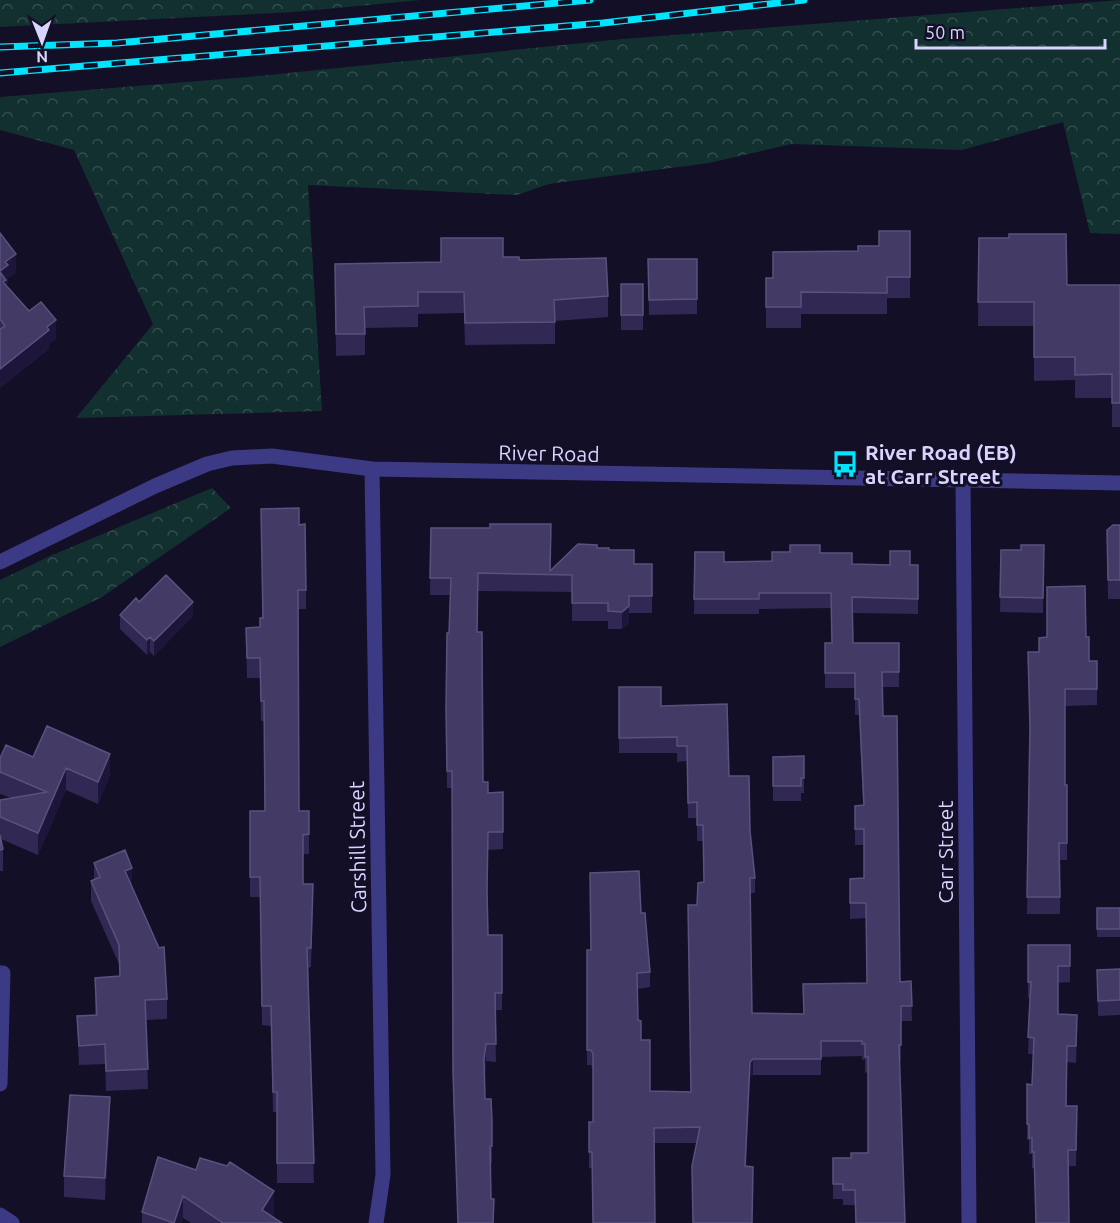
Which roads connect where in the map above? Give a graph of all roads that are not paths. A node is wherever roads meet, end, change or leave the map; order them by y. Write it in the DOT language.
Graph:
graph roads {
  1 [pos="372,469"];
  2 [pos="963,480"];
  3 [pos="1120,483"];
  4 [pos="0,562"];
  5 [pos="0,973"];
  6 [pos="0,1084"];
  7 [pos="0,1215"];
  8 [pos="12,1223"];
  9 [pos="376,1223"];
  10 [pos="969,1223"];
  1 -- 2 [label="street, River Road"];
  1 -- 4 [label="street, River Road"];
  1 -- 9 [label="street, Carshill Street"];
  2 -- 3 [label="street, River Road"];
  2 -- 10 [label="street, Carr Street"];
  5 -- 6 [label="street"];
  7 -- 8 [label="street"];
}
